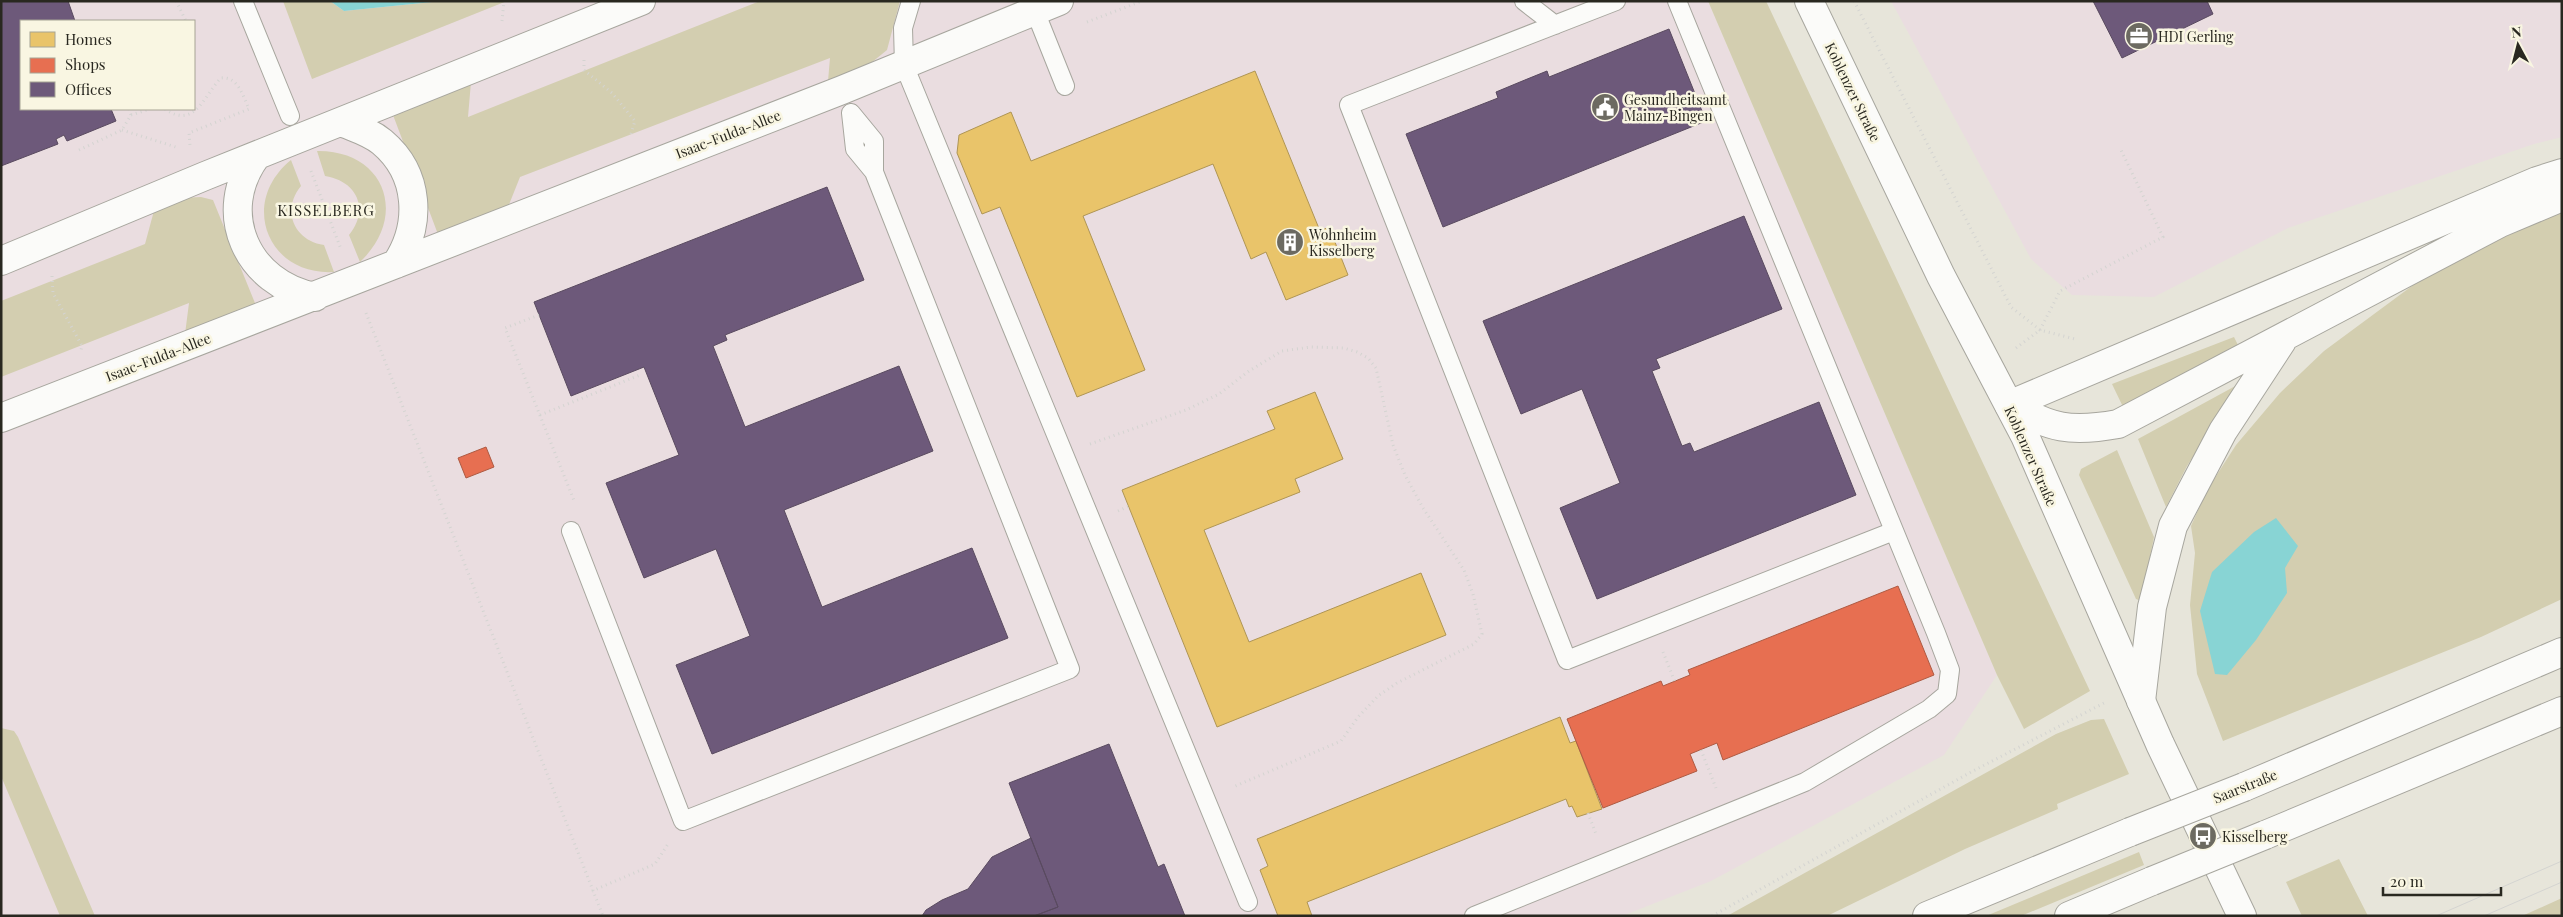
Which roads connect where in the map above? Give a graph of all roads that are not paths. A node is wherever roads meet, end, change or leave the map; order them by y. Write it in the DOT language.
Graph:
graph roads {
  1 [pos="243,1"];
  2 [pos="641,1"];
  3 [pos="911,1"];
  4 [pos="1524,1"];
  5 [pos="1616,1"];
  6 [pos="1677,1"];
  7 [pos="1809,1"];
  8 [pos="1047,6"];
  9 [pos="1555,25"];
  10 [pos="904,65"];
  11 [pos="1065,86"];
  12 [pos="847,101"];
  13 [pos="290,116"];
  14 [pos="341,122"];
  15 [pos="257,155"];
  16 [pos="2562,173"];
  17 [pos="2562,198"];
  18 [pos="1,261"];
  19 [pos="396,264"];
  20 [pos="315,297"];
  21 [pos="2285,338"];
  22 [pos="2009,405"];
  23 [pos="1,418"];
  24 [pos="571,531"];
  25 [pos="1894,532"];
  26 [pos="2562,637"];
  27 [pos="2562,652"];
  28 [pos="2508,675"];
  29 [pos="2140,701"];
  30 [pos="2562,711"];
  31 [pos="1248,902"];
  32 [pos="1474,916"];
  33 [pos="1927,916"];
  34 [pos="2069,916"];
  35 [pos="2242,916"];
  1 -- 13 [label="lane"];
  2 -- 14 [label="main road"];
  3 -- 10 [label="lane"];
  4 -- 9 [label="lane"];
  5 -- 9 [label="lane"];
  6 -- 25 [label="lane"];
  7 -- 22 [label="main road, Koblenzer Straße"];
  8 -- 10 [label="main road, Isaac-Fulda-Allee"];
  8 -- 11 [label="lane"];
  9 -- 25 [label="lane"];
  10 -- 12 [label="main road, Isaac-Fulda-Allee"];
  10 -- 31 [label="lane"];
  12 -- 19 [label="main road, Isaac-Fulda-Allee"];
  12 -- 24 [label="lane"];
  14 -- 15 [label="main road"];
  14 -- 19 [label="main road"];
  15 -- 18 [label="main road"];
  15 -- 20 [label="main road"];
  16 -- 22 [label="main road"];
  17 -- 21 [label="main road"];
  19 -- 20 [label="main road, Isaac-Fulda-Allee"];
  20 -- 23 [label="main road, Isaac-Fulda-Allee"];
  21 -- 22 [label="main road"];
  21 -- 29 [label="main road"];
  22 -- 29 [label="main road, Koblenzer Straße"];
  25 -- 32 [label="lane"];
  26 -- 28 [label="main road"];
  27 -- 28 [label="main road, Saarstraße"];
  28 -- 33 [label="main road, Saarstraße, bridge"];
  29 -- 35 [label="main road, Koblenzer Straße"];
  30 -- 34 [label="main road, bridge"];
}
